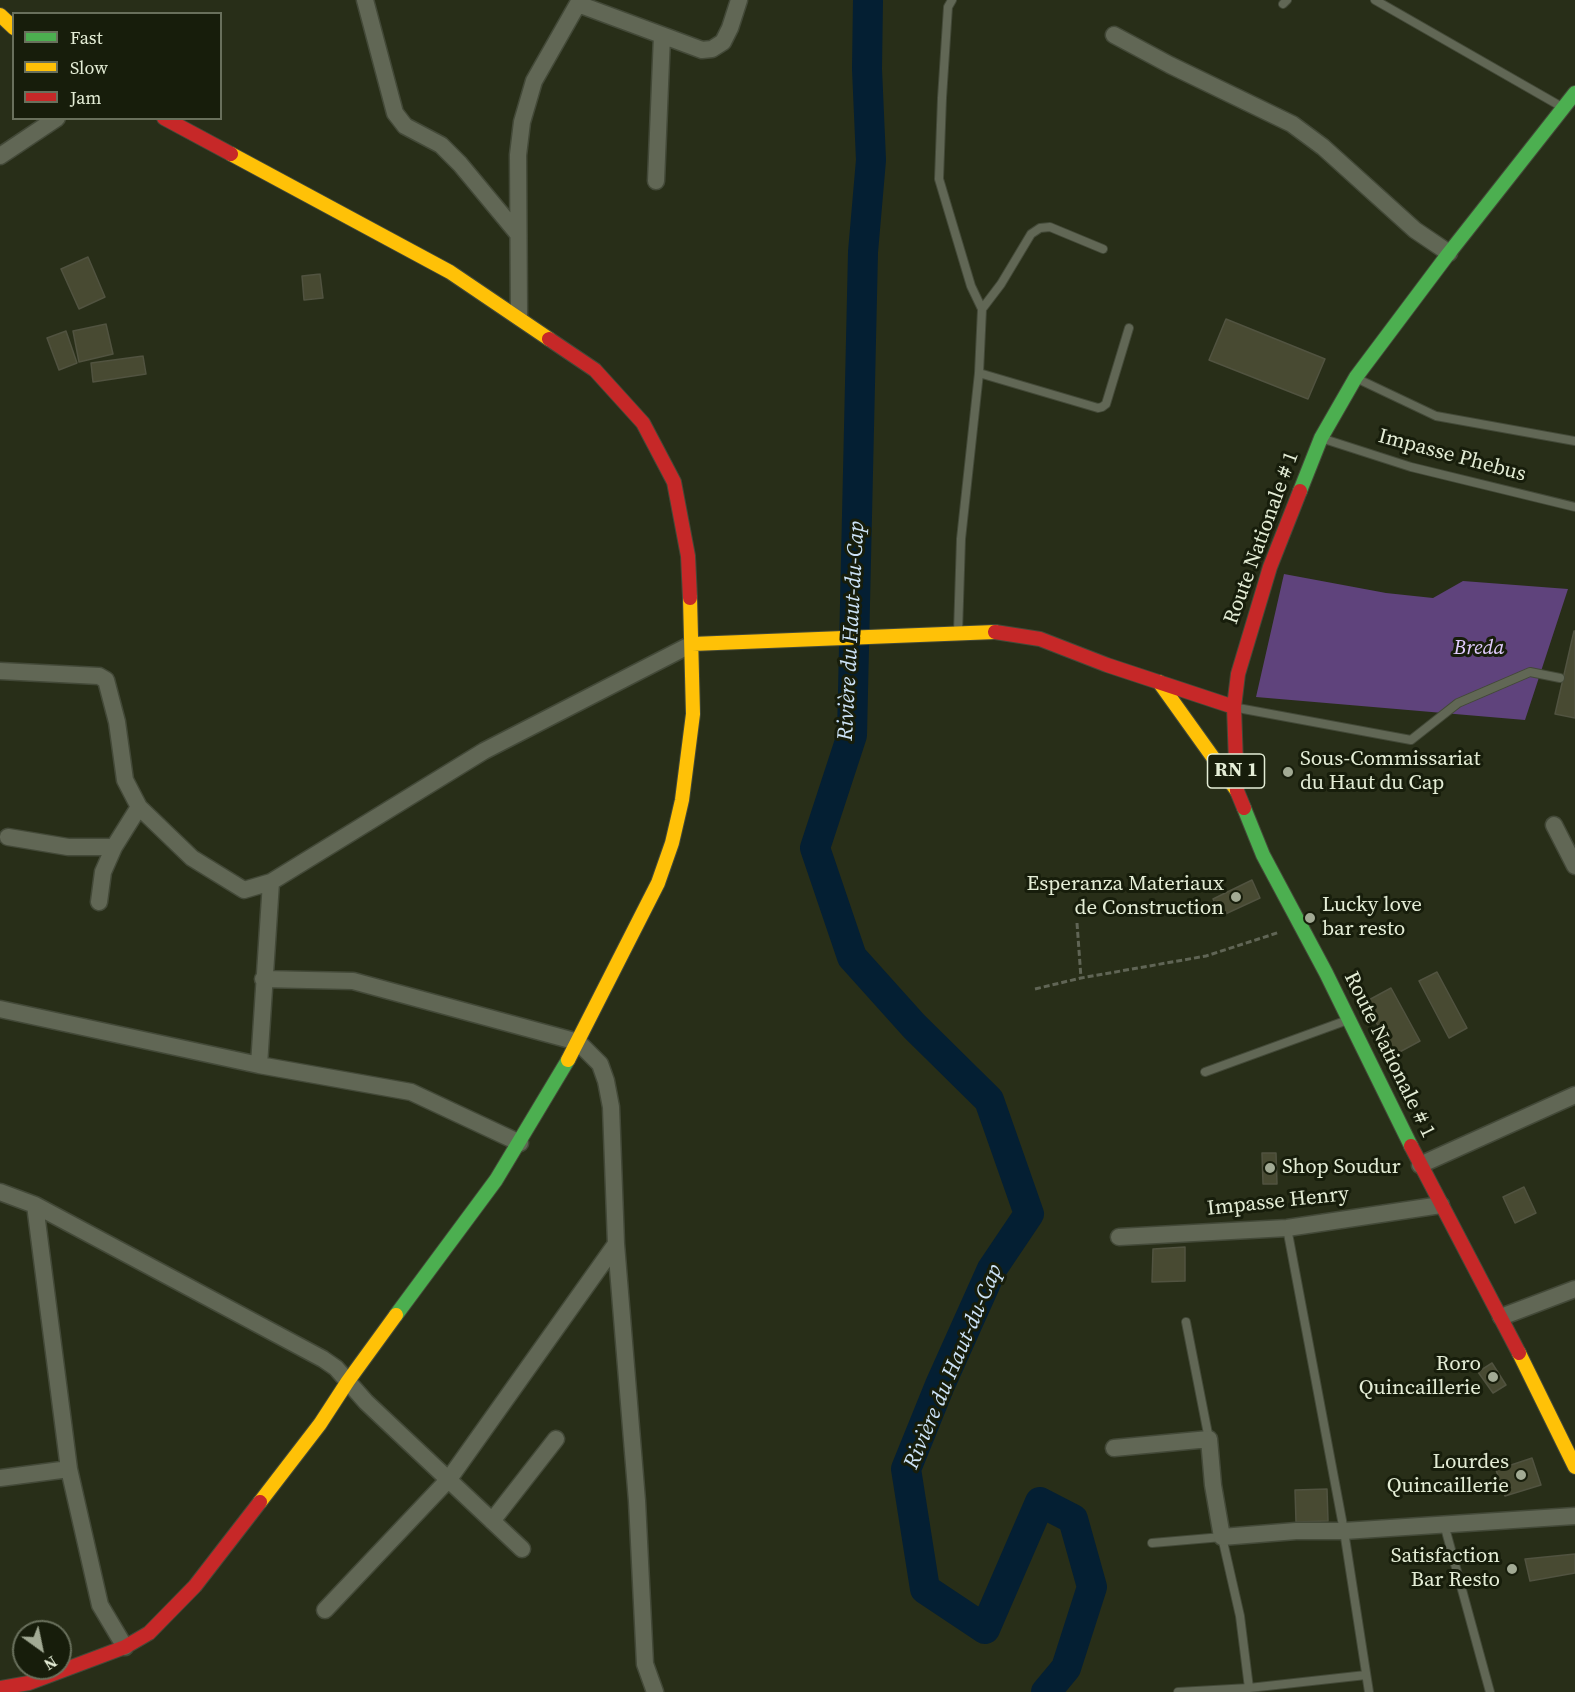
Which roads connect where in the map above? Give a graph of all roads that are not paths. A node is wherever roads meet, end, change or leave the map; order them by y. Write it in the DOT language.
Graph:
graph roads {
  1 [pos="365,0"];
  2 [pos="739,0"];
  3 [pos="952,0"];
  4 [pos="1375,0"];
  5 [pos="579,2"];
  6 [pos="0,15"];
  7 [pos="12,26"];
  8 [pos="1114,35"];
  9 [pos="662,36"];
  10 [pos="1575,93"];
  11 [pos="1569,110"];
  12 [pos="54,120"];
  13 [pos="168,120"];
  14 [pos="0,156"];
  15 [pos="656,181"];
  16 [pos="518,234"];
  17 [pos="1103,249"];
  18 [pos="1449,253"];
  19 [pos="982,309"];
  20 [pos="519,317"];
  21 [pos="1129,328"];
  22 [pos="979,373"];
  23 [pos="1356,377"];
  24 [pos="1321,438"];
  25 [pos="1575,441"];
  26 [pos="1575,507"];
  27 [pos="958,633"];
  28 [pos="692,644"];
  29 [pos="0,670"];
  30 [pos="1560,678"];
  31 [pos="1158,682"];
  32 [pos="1234,707"];
  33 [pos="1237,791"];
  34 [pos="139,807"];
  35 [pos="1554,825"];
  36 [pos="9,837"];
  37 [pos="114,847"];
  38 [pos="1575,866"];
  39 [pos="271,882"];
  40 [pos="99,902"];
  41 [pos="263,979"];
  42 [pos="0,1009"];
  43 [pos="1348,1020"];
  44 [pos="578,1042"];
  45 [pos="259,1065"];
  46 [pos="1205,1072"];
  47 [pos="1575,1095"];
  48 [pos="520,1143"];
  49 [pos="1420,1165"];
  50 [pos="0,1192"];
  51 [pos="35,1205"];
  52 [pos="1441,1205"];
  53 [pos="1287,1228"];
  54 [pos="1119,1237"];
  55 [pos="616,1244"];
  56 [pos="1575,1289"];
  57 [pos="1501,1317"];
  58 [pos="1186,1322"];
  59 [pos="348,1381"];
  60 [pos="556,1439"];
  61 [pos="1209,1439"];
  62 [pos="1114,1448"];
  63 [pos="1575,1467"];
  64 [pos="69,1469"];
  65 [pos="0,1478"];
  66 [pos="449,1479"];
  67 [pos="1575,1516"];
  68 [pos="492,1521"];
  69 [pos="1444,1524"];
  70 [pos="1344,1531"];
  71 [pos="1222,1537"];
  72 [pos="1152,1543"];
  73 [pos="522,1550"];
  74 [pos="325,1610"];
  75 [pos="124,1647"];
  76 [pos="1366,1675"];
  77 [pos="0,1688"];
  78 [pos="29,1688"];
  79 [pos="1249,1688"];
  80 [pos="655,1692"];
  81 [pos="1178,1692"];
  82 [pos="1369,1692"];
  83 [pos="1490,1692"];
  1 -- 16 [label="street"];
  2 -- 9 [label="street"];
  3 -- 19 [label="lane"];
  4 -- 11 [label="lane"];
  5 -- 9 [label="street"];
  5 -- 16 [label="street"];
  6 -- 7 [label="main road"];
  8 -- 18 [label="street"];
  9 -- 15 [label="street"];
  10 -- 11 [label="main road, Route Nationale # 1 / RN 1"];
  11 -- 18 [label="main road, Route Nationale # 1 / RN 1"];
  12 -- 14 [label="street"];
  13 -- 20 [label="main road"];
  16 -- 20 [label="street"];
  17 -- 19 [label="lane"];
  18 -- 23 [label="main road, Route Nationale # 1 / RN 1"];
  19 -- 22 [label="lane"];
  20 -- 28 [label="main road"];
  21 -- 22 [label="lane"];
  22 -- 27 [label="lane"];
  23 -- 24 [label="main road, Route Nationale # 1 / RN 1"];
  23 -- 25 [label="lane"];
  24 -- 26 [label="lane, Impasse Phebus"];
  24 -- 32 [label="main road, Route Nationale # 1 / RN 1"];
  27 -- 28 [label="main road"];
  27 -- 31 [label="main road"];
  28 -- 39 [label="street"];
  28 -- 44 [label="main road"];
  29 -- 34 [label="street"];
  30 -- 32 [label="lane"];
  31 -- 32 [label="main road"];
  31 -- 33 [label="main road"];
  32 -- 33 [label="main road, Route Nationale # 1 / RN 1"];
  33 -- 43 [label="main road, Route Nationale # 1 / RN 1"];
  34 -- 37 [label="street"];
  34 -- 39 [label="street"];
  35 -- 38 [label="street"];
  36 -- 37 [label="street"];
  37 -- 40 [label="street"];
  39 -- 41 [label="street"];
  41 -- 44 [label="street"];
  41 -- 45 [label="street"];
  42 -- 45 [label="street"];
  43 -- 46 [label="lane"];
  43 -- 49 [label="main road, Route Nationale # 1 / RN 1"];
  44 -- 48 [label="main road"];
  44 -- 55 [label="street"];
  45 -- 48 [label="street"];
  47 -- 49 [label="street"];
  48 -- 59 [label="main road"];
  49 -- 52 [label="main road, Route Nationale # 1 / RN 1"];
  50 -- 51 [label="street"];
  51 -- 59 [label="street"];
  51 -- 64 [label="street"];
  52 -- 53 [label="street, Impasse Henry"];
  52 -- 57 [label="main road, Route Nationale # 1 / RN 1"];
  53 -- 54 [label="street, Impasse Henry"];
  53 -- 70 [label="lane"];
  55 -- 66 [label="street"];
  55 -- 80 [label="street"];
  56 -- 57 [label="street"];
  57 -- 63 [label="main road, Route Nationale # 1 / RN 1"];
  58 -- 61 [label="lane"];
  59 -- 66 [label="street"];
  59 -- 75 [label="main road"];
  60 -- 68 [label="street"];
  61 -- 62 [label="street"];
  61 -- 71 [label="street"];
  64 -- 65 [label="street"];
  64 -- 75 [label="street"];
  66 -- 68 [label="street"];
  66 -- 74 [label="street"];
  67 -- 69 [label="street"];
  68 -- 73 [label="street"];
  69 -- 70 [label="street"];
  69 -- 83 [label="lane"];
  70 -- 71 [label="street"];
  70 -- 76 [label="lane"];
  71 -- 72 [label="lane"];
  71 -- 79 [label="lane"];
  75 -- 78 [label="main road"];
  76 -- 79 [label="lane"];
  76 -- 82 [label="lane"];
  77 -- 78 [label="main road"];
  79 -- 81 [label="lane"];
}
